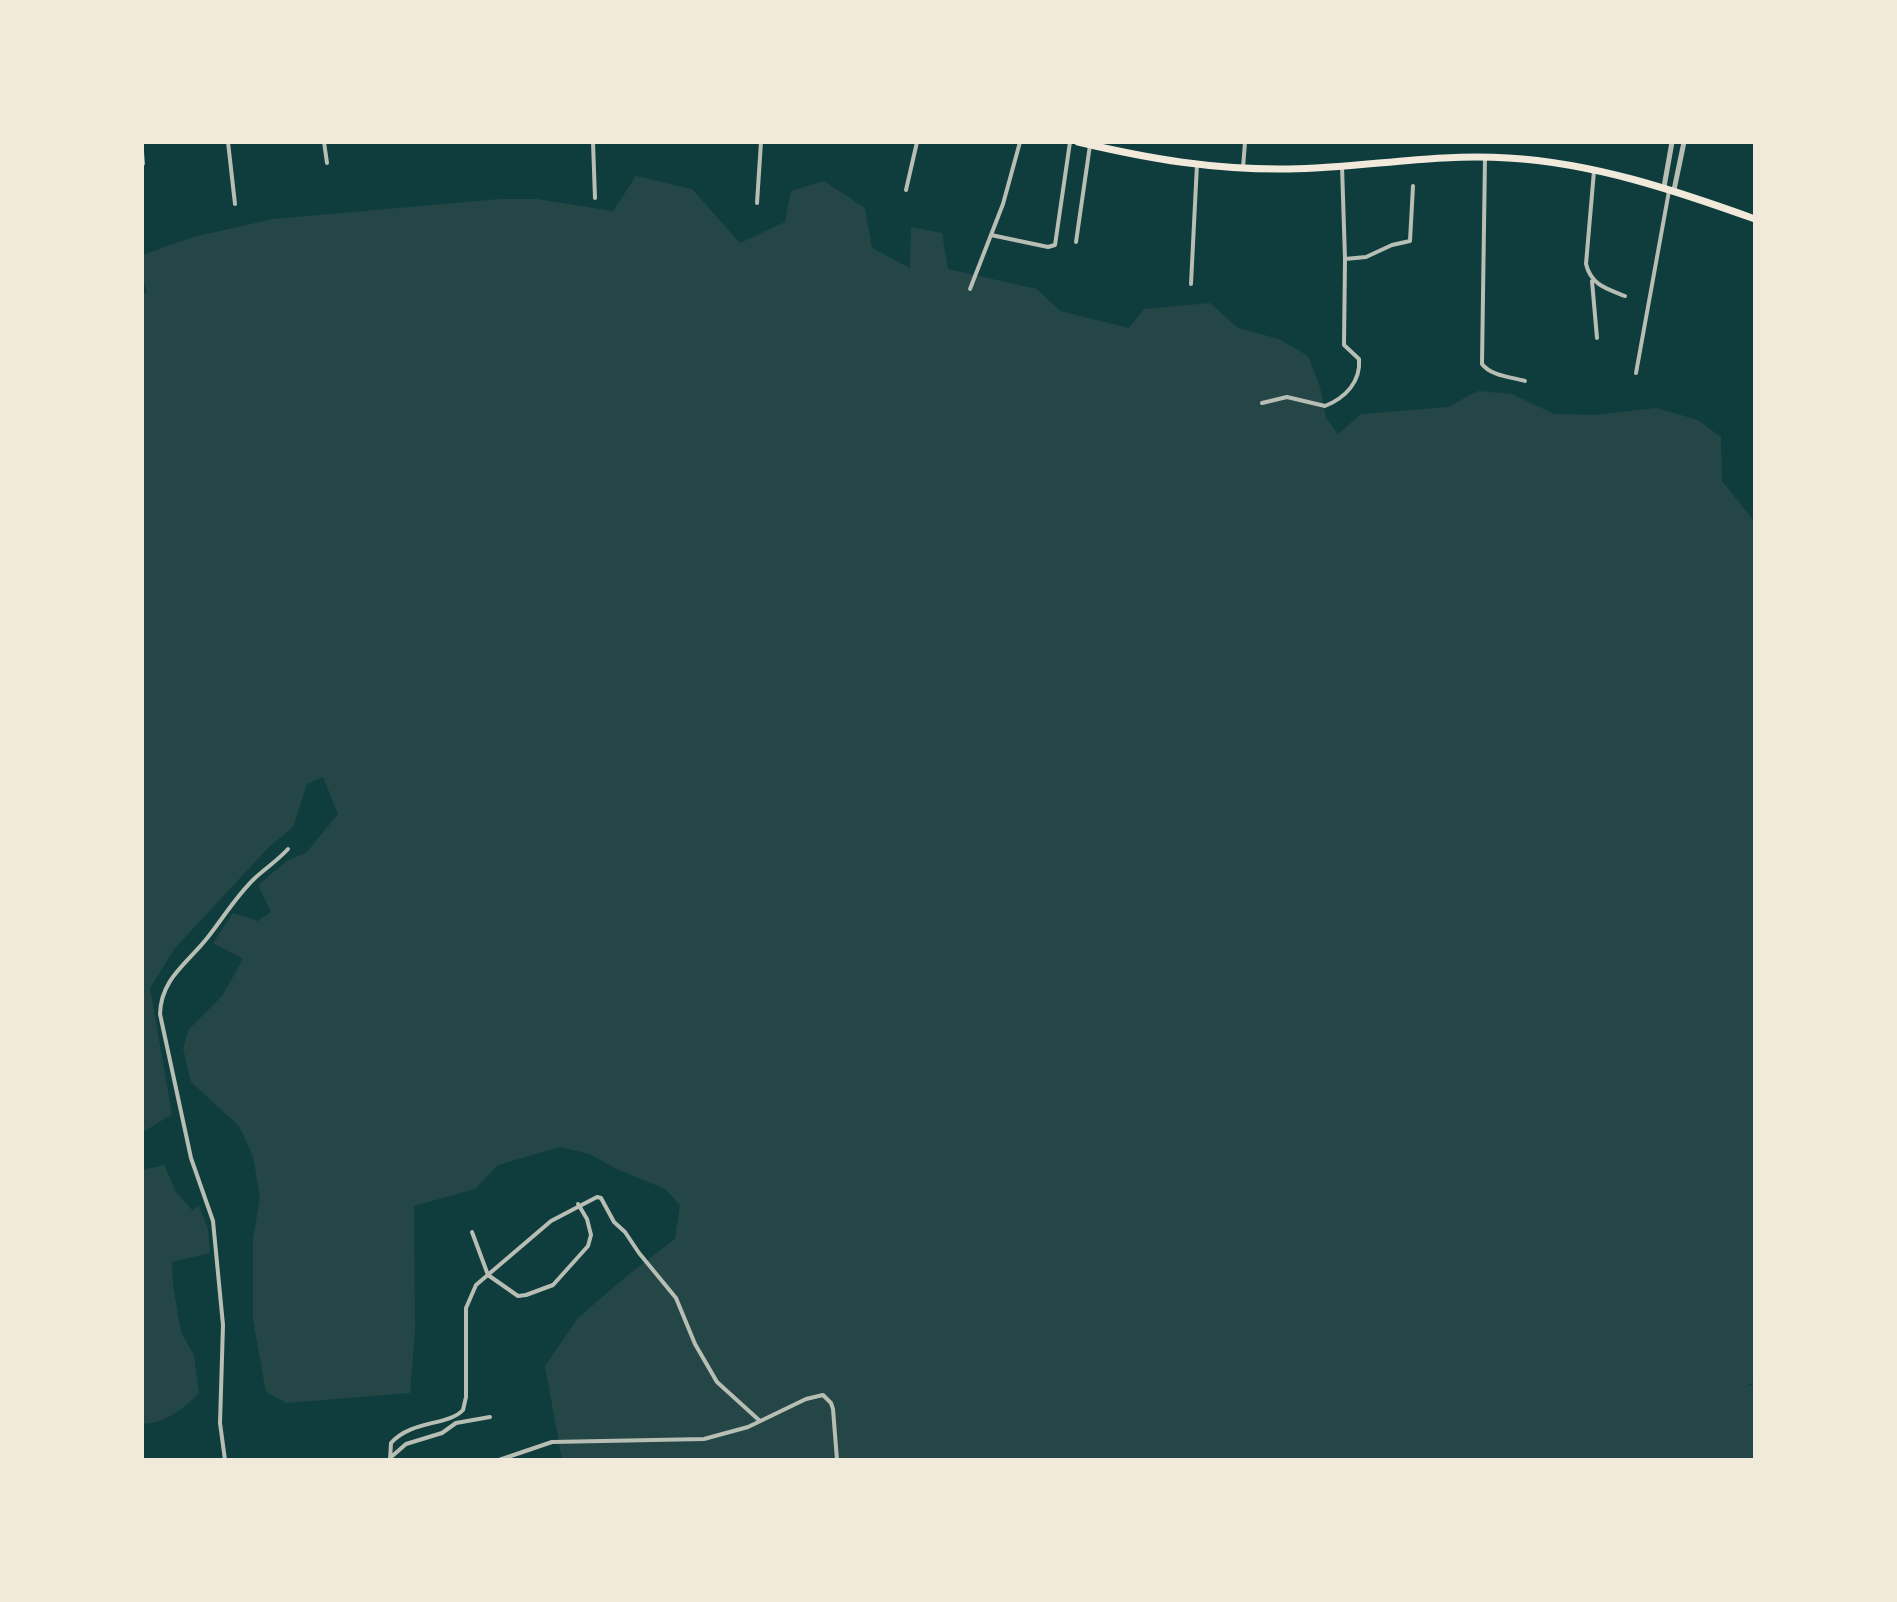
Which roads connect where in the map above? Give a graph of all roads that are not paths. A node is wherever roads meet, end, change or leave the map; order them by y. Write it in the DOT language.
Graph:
graph roads {
  1 [pos="228,142"];
  2 [pos="324,142"];
  3 [pos="593,142"];
  4 [pos="761,142"];
  5 [pos="917,142"];
  6 [pos="1020,142"];
  7 [pos="1070,142"];
  8 [pos="1078,142"];
  9 [pos="1245,142"];
  10 [pos="1672,142"];
  11 [pos="1684,142"];
  12 [pos="1090,145"];
  13 [pos="1115,146"];
  14 [pos="142,152"];
  15 [pos="1485,157"];
  16 [pos="327,163"];
  17 [pos="143,164"];
  18 [pos="1197,164"];
  19 [pos="1342,166"];
  20 [pos="1243,168"];
  21 [pos="1594,169"];
  22 [pos="1413,186"];
  23 [pos="1669,189"];
  24 [pos="906,190"];
  25 [pos="595,198"];
  26 [pos="757,203"];
  27 [pos="235,204"];
  28 [pos="1755,219"];
  29 [pos="991,235"];
  30 [pos="1076,242"];
  31 [pos="1345,259"];
  32 [pos="1592,281"];
  33 [pos="1191,284"];
  34 [pos="970,289"];
  35 [pos="1625,296"];
  36 [pos="1597,338"];
  37 [pos="1636,373"];
  38 [pos="1525,381"];
  39 [pos="1262,403"];
  40 [pos="288,849"];
  41 [pos="578,1204"];
  42 [pos="472,1232"];
  43 [pos="488,1275"];
  44 [pos="490,1417"];
  45 [pos="760,1421"];
  46 [pos="390,1459"];
  47 [pos="225,1460"];
  48 [pos="499,1460"];
  49 [pos="837,1460"];
  1 -- 27 [label="street"];
  2 -- 16 [label="street"];
  3 -- 25 [label="street"];
  4 -- 26 [label="street"];
  5 -- 24 [label="street"];
  6 -- 29 [label="street"];
  7 -- 29 [label="street"];
  8 -- 12 [label="highway"];
  9 -- 20 [label="street"];
  10 -- 23 [label="street"];
  11 -- 23 [label="street"];
  12 -- 13 [label="highway"];
  12 -- 30 [label="street"];
  13 -- 18 [label="highway"];
  14 -- 17 [label="street"];
  15 -- 19 [label="highway"];
  15 -- 21 [label="highway"];
  15 -- 38 [label="street"];
  18 -- 20 [label="highway"];
  18 -- 33 [label="street"];
  19 -- 20 [label="highway"];
  19 -- 31 [label="street"];
  21 -- 23 [label="highway"];
  21 -- 32 [label="street"];
  22 -- 31 [label="street"];
  23 -- 28 [label="highway"];
  23 -- 37 [label="street"];
  29 -- 34 [label="street"];
  31 -- 39 [label="street"];
  32 -- 35 [label="street"];
  32 -- 36 [label="street"];
  40 -- 47 [label="street"];
  41 -- 43 [label="street"];
  41 -- 43 [label="street"];
  41 -- 45 [label="street"];
  42 -- 43 [label="street"];
  43 -- 46 [label="street"];
  44 -- 46 [label="street"];
  45 -- 48 [label="street"];
  45 -- 49 [label="street"];
}
